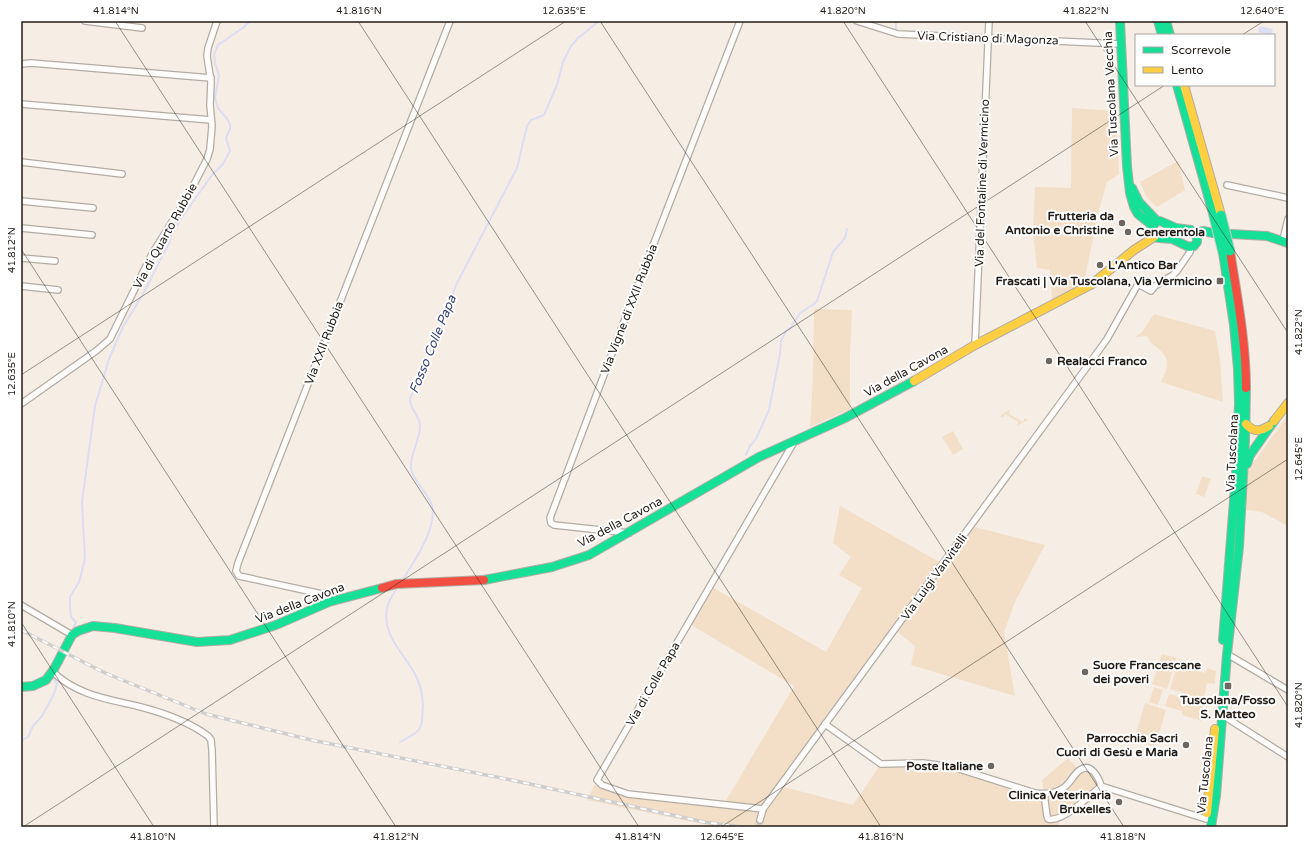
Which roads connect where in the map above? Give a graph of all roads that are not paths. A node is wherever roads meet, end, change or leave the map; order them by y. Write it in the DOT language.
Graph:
graph roads {
  1 [pos="85,21"];
  2 [pos="217,21"];
  3 [pos="450,21"];
  4 [pos="740,21"];
  5 [pos="857,21"];
  6 [pos="989,21"];
  7 [pos="1120,21"];
  8 [pos="1158,21"];
  9 [pos="1166,21"];
  10 [pos="142,28"];
  11 [pos="1162,34"];
  12 [pos="1170,34"];
  13 [pos="988,39"];
  14 [pos="1121,44"];
  15 [pos="21,64"];
  16 [pos="211,78"];
  17 [pos="1177,86"];
  18 [pos="1184,86"];
  19 [pos="21,104"];
  20 [pos="211,120"];
  21 [pos="21,162"];
  22 [pos="122,174"];
  23 [pos="1227,185"];
  24 [pos="1288,198"];
  25 [pos="21,201"];
  26 [pos="93,208"];
  27 [pos="1218,216"];
  28 [pos="1288,219"];
  29 [pos="1154,223"];
  30 [pos="21,228"];
  31 [pos="1231,234"];
  32 [pos="92,235"];
  33 [pos="1154,237"];
  34 [pos="1286,241"];
  35 [pos="1187,245"];
  36 [pos="1226,252"];
  37 [pos="21,258"];
  38 [pos="1184,260"];
  39 [pos="55,261"];
  40 [pos="21,286"];
  41 [pos="58,290"];
  42 [pos="975,345"];
  43 [pos="1288,403"];
  44 [pos="21,404"];
  45 [pos="1274,421"];
  46 [pos="1246,424"];
  47 [pos="794,441"];
  48 [pos="1243,477"];
  49 [pos="629,533"];
  50 [pos="329,602"];
  51 [pos="21,605"];
  52 [pos="72,635"];
  53 [pos="1227,654"];
  54 [pos="53,672"];
  55 [pos="21,687"];
  56 [pos="1288,690"];
  57 [pos="1222,715"];
  58 [pos="825,724"];
  59 [pos="1288,757"];
  60 [pos="1101,786"];
  61 [pos="1044,794"];
  62 [pos="763,809"];
  63 [pos="760,820"];
  64 [pos="1207,824"];
  65 [pos="214,827"];
  1 -- 10 [label="street"];
  2 -- 16 [label="street, Via di Quarto Rubbie"];
  3 -- 50 [label="street, Via XXII Rubbia"];
  4 -- 49 [label="street, Via Vigne di XXII Rubbia"];
  5 -- 13 [label="street, Via Cristiano di Magonza"];
  6 -- 13 [label="street, Via del Fontaline di Vermicino"];
  7 -- 14 [label="main road, Via Tuscolana Vecchia"];
  8 -- 11 [label="main road"];
  9 -- 12 [label="main road"];
  13 -- 14 [label="street, Via Cristiano di Magonza"];
  13 -- 42 [label="street, Via del Fontaline di Vermicino"];
  14 -- 29 [label="main road, Via Tuscolana Vecchia"];
  15 -- 16 [label="street"];
  16 -- 20 [label="street, Via di Quarto Rubbie"];
  17 -- 27 [label="main road, Via Tuscolana"];
  18 -- 27 [label="main road, Via Tuscolana"];
  19 -- 20 [label="street"];
  20 -- 44 [label="street, Via di Quarto Rubbie"];
  21 -- 22 [label="street"];
  23 -- 24 [label="street"];
  25 -- 26 [label="street"];
  27 -- 36 [label="main road, Via Tuscolana, bridge"];
  28 -- 34 [label="street"];
  29 -- 33 [label="main road"];
  29 -- 35 [label="main road, Via Tuscolana Vecchia"];
  30 -- 32 [label="street"];
  31 -- 34 [label="main road"];
  33 -- 35 [label="main road"];
  33 -- 42 [label="main road, Via della Cavona"];
  35 -- 38 [label="street"];
  35 -- 38 [label="street"];
  36 -- 46 [label="main road, Via Tuscolana"];
  36 -- 64 [label="main road, Via Tuscolana"];
  37 -- 39 [label="street"];
  38 -- 58 [label="street, Via Luigi Vanvitelli"];
  40 -- 41 [label="street"];
  42 -- 47 [label="main road, Via della Cavona"];
  43 -- 45 [label="main road"];
  45 -- 46 [label="main road"];
  45 -- 48 [label="main road"];
  46 -- 48 [label="main road, Via Tuscolana"];
  47 -- 49 [label="main road, Via della Cavona"];
  47 -- 62 [label="street, Via di Colle Papa"];
  48 -- 53 [label="main road, Via Tuscolana"];
  49 -- 50 [label="main road, Via della Cavona"];
  50 -- 52 [label="main road, Via della Cavona"];
  51 -- 52 [label="street"];
  52 -- 54 [label="main road"];
  53 -- 56 [label="street"];
  53 -- 57 [label="main road, Via Tuscolana"];
  54 -- 55 [label="main road"];
  54 -- 65 [label="street"];
  57 -- 59 [label="street"];
  57 -- 64 [label="main road, Via Tuscolana"];
  58 -- 61 [label="street"];
  58 -- 62 [label="street, Via Luigi Vanvitelli"];
  60 -- 61 [label="street"];
  60 -- 61 [label="street"];
  60 -- 64 [label="street"];
  62 -- 63 [label="street, Via Luigi Vanvitelli"];
}
